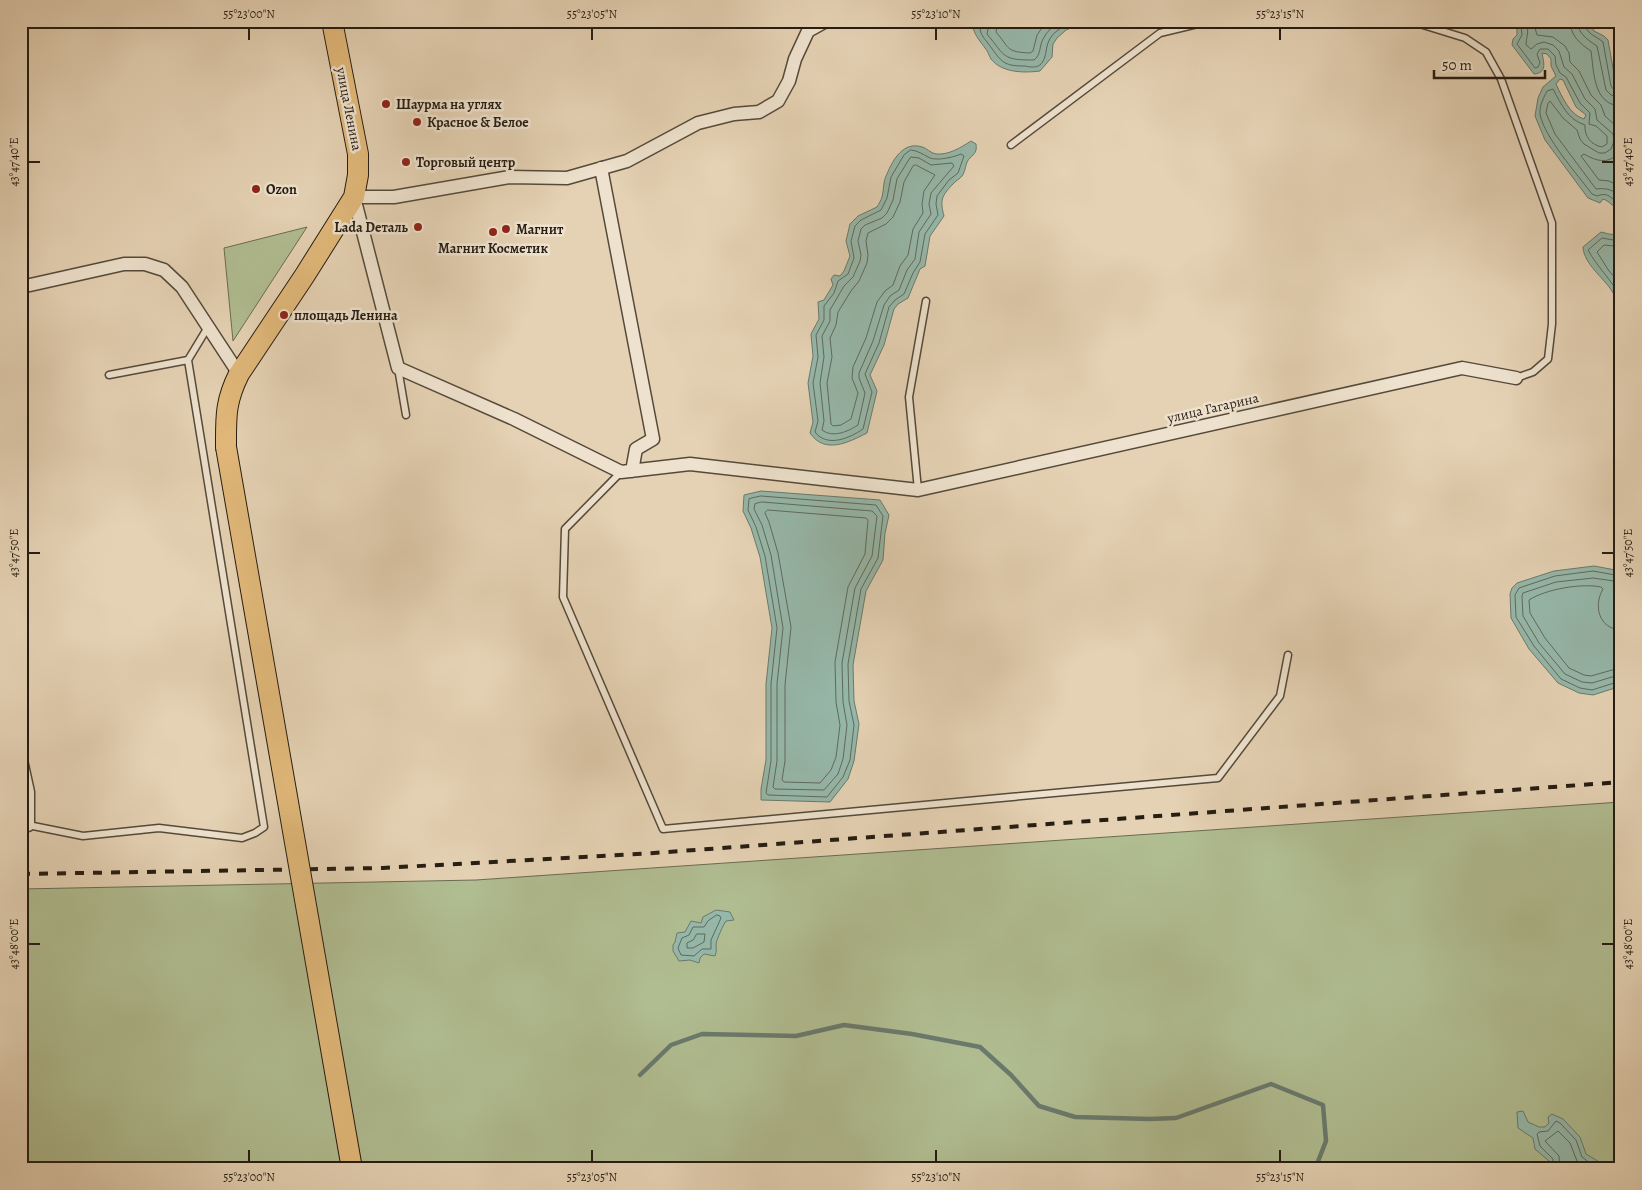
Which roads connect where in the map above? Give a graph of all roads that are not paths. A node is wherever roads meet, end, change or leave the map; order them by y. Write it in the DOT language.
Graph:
graph roads {
  1 [pos="332,21"];
  2 [pos="826,21"];
  3 [pos="1210,21"];
  4 [pos="1410,21"];
  5 [pos="805,26"];
  6 [pos="1011,145"];
  7 [pos="601,168"];
  8 [pos="354,197"];
  9 [pos="21,287"];
  10 [pos="926,301"];
  11 [pos="208,327"];
  12 [pos="188,360"];
  13 [pos="398,368"];
  14 [pos="239,374"];
  15 [pos="108,375"];
  16 [pos="1516,378"];
  17 [pos="406,415"];
  18 [pos="626,472"];
  19 [pos="918,490"];
  20 [pos="1288,655"];
  21 [pos="21,760"];
  22 [pos="25,825"];
  23 [pos="352,1169"];
  1 -- 8 [label="main road, улица Ленина"];
  2 -- 5 [label="street"];
  3 -- 6 [label="lane"];
  4 -- 16 [label="lane"];
  5 -- 7 [label="street"];
  7 -- 8 [label="street"];
  7 -- 18 [label="street"];
  8 -- 13 [label="street"];
  8 -- 14 [label="main road"];
  9 -- 11 [label="street"];
  10 -- 19 [label="lane"];
  11 -- 12 [label="lane"];
  11 -- 14 [label="street"];
  12 -- 15 [label="lane"];
  12 -- 22 [label="lane"];
  13 -- 17 [label="lane"];
  13 -- 18 [label="street"];
  14 -- 23 [label="main road, bridge"];
  16 -- 19 [label="street, улица Гагарина"];
  18 -- 19 [label="street, улица Гагарина"];
  18 -- 20 [label="lane"];
  21 -- 22 [label="street"];
}
